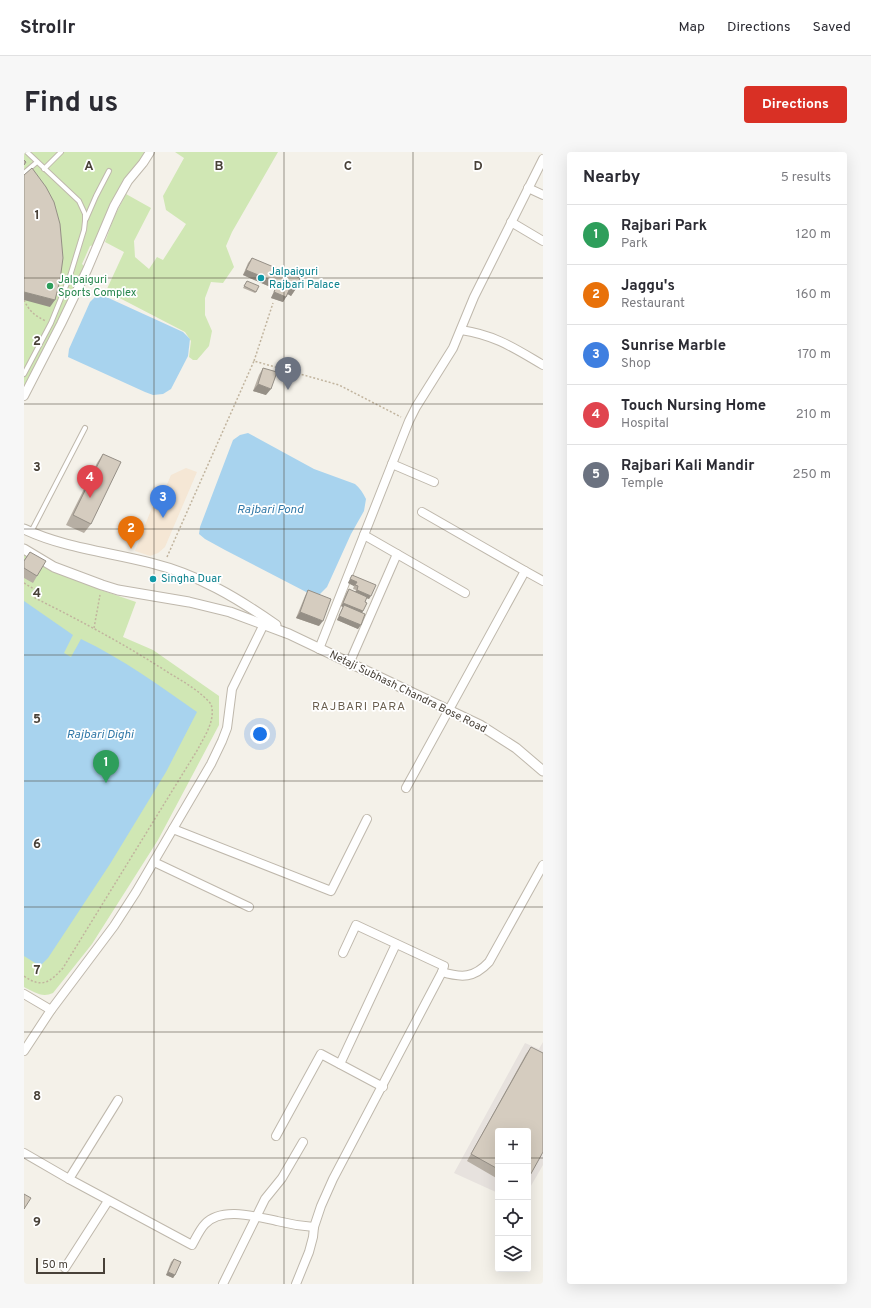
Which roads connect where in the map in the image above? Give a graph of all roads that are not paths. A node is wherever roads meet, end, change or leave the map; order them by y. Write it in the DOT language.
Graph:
graph roads {
  1 [pos="27,152"];
  2 [pos="62,152"];
  3 [pos="150,152"];
  4 [pos="543,159"];
  5 [pos="37,162"];
  6 [pos="44,169"];
  7 [pos="109,171"];
  8 [pos="24,173"];
  9 [pos="528,188"];
  10 [pos="543,195"];
  11 [pos="85,221"];
  12 [pos="511,222"];
  13 [pos="543,241"];
  14 [pos="461,330"];
  15 [pos="543,365"];
  16 [pos="24,374"];
  17 [pos="24,396"];
  18 [pos="85,428"];
  19 [pos="392,464"];
  20 [pos="434,482"];
  21 [pos="422,512"];
  22 [pos="28,531"];
  23 [pos="364,535"];
  24 [pos="24,549"];
  25 [pos="397,554"];
  26 [pos="525,572"];
  27 [pos="543,581"];
  28 [pos="466,593"];
  29 [pos="264,624"];
  30 [pos="289,634"];
  31 [pos="319,649"];
  32 [pos="349,664"];
  33 [pos="449,710"];
  34 [pos="543,771"];
  35 [pos="406,788"];
  36 [pos="367,819"];
  37 [pos="174,829"];
  38 [pos="154,862"];
  39 [pos="543,865"];
  40 [pos="249,907"];
  41 [pos="396,944"];
  42 [pos="343,953"];
  43 [pos="442,972"];
  44 [pos="24,994"];
  45 [pos="51,1010"];
  46 [pos="24,1051"];
  47 [pos="340,1064"];
  48 [pos="383,1087"];
  49 [pos="118,1100"];
  50 [pos="276,1136"];
  51 [pos="303,1142"];
  52 [pos="24,1153"];
  53 [pos="69,1179"];
  54 [pos="108,1201"];
  55 [pos="256,1216"];
  56 [pos="314,1227"];
  57 [pos="65,1268"];
  58 [pos="223,1284"];
  59 [pos="296,1284"];
  1 -- 5 [label="lane"];
  2 -- 6 [label="lane"];
  3 -- 17 [label="street"];
  4 -- 9 [label="street"];
  5 -- 6 [label="lane"];
  5 -- 8 [label="lane"];
  6 -- 11 [label="lane"];
  7 -- 11 [label="lane"];
  9 -- 10 [label="street"];
  9 -- 12 [label="street"];
  11 -- 16 [label="lane"];
  12 -- 13 [label="street"];
  12 -- 14 [label="street"];
  14 -- 15 [label="street"];
  14 -- 19 [label="street"];
  18 -- 22 [label="lane"];
  19 -- 20 [label="street"];
  19 -- 23 [label="street"];
  21 -- 26 [label="street"];
  22 -- 30 [label="street, Netaji Subhash Chandra Bose Road"];
  23 -- 25 [label="street"];
  23 -- 31 [label="street"];
  24 -- 29 [label="street, Netaji Subhash Chandra Bose Road"];
  25 -- 28 [label="street"];
  25 -- 32 [label="street"];
  26 -- 27 [label="street"];
  26 -- 33 [label="street"];
  29 -- 30 [label="street, Netaji Subhash Chandra Bose Road"];
  29 -- 37 [label="street"];
  30 -- 31 [label="street, Netaji Subhash Chandra Bose Road"];
  31 -- 32 [label="street, Netaji Subhash Chandra Bose Road"];
  32 -- 33 [label="street, Netaji Subhash Chandra Bose Road"];
  33 -- 34 [label="street, Netaji Subhash Chandra Bose Road"];
  33 -- 35 [label="street"];
  36 -- 37 [label="street"];
  37 -- 38 [label="street"];
  38 -- 40 [label="street"];
  38 -- 45 [label="street"];
  39 -- 43 [label="street"];
  41 -- 42 [label="street"];
  41 -- 43 [label="street"];
  41 -- 47 [label="street"];
  43 -- 48 [label="street"];
  44 -- 45 [label="street"];
  45 -- 46 [label="street"];
  47 -- 48 [label="street"];
  47 -- 50 [label="street"];
  48 -- 56 [label="street"];
  49 -- 53 [label="street"];
  51 -- 55 [label="street"];
  52 -- 53 [label="street"];
  53 -- 54 [label="street"];
  54 -- 55 [label="street"];
  54 -- 57 [label="street"];
  55 -- 56 [label="street"];
  55 -- 58 [label="street"];
  56 -- 59 [label="street"];
}
